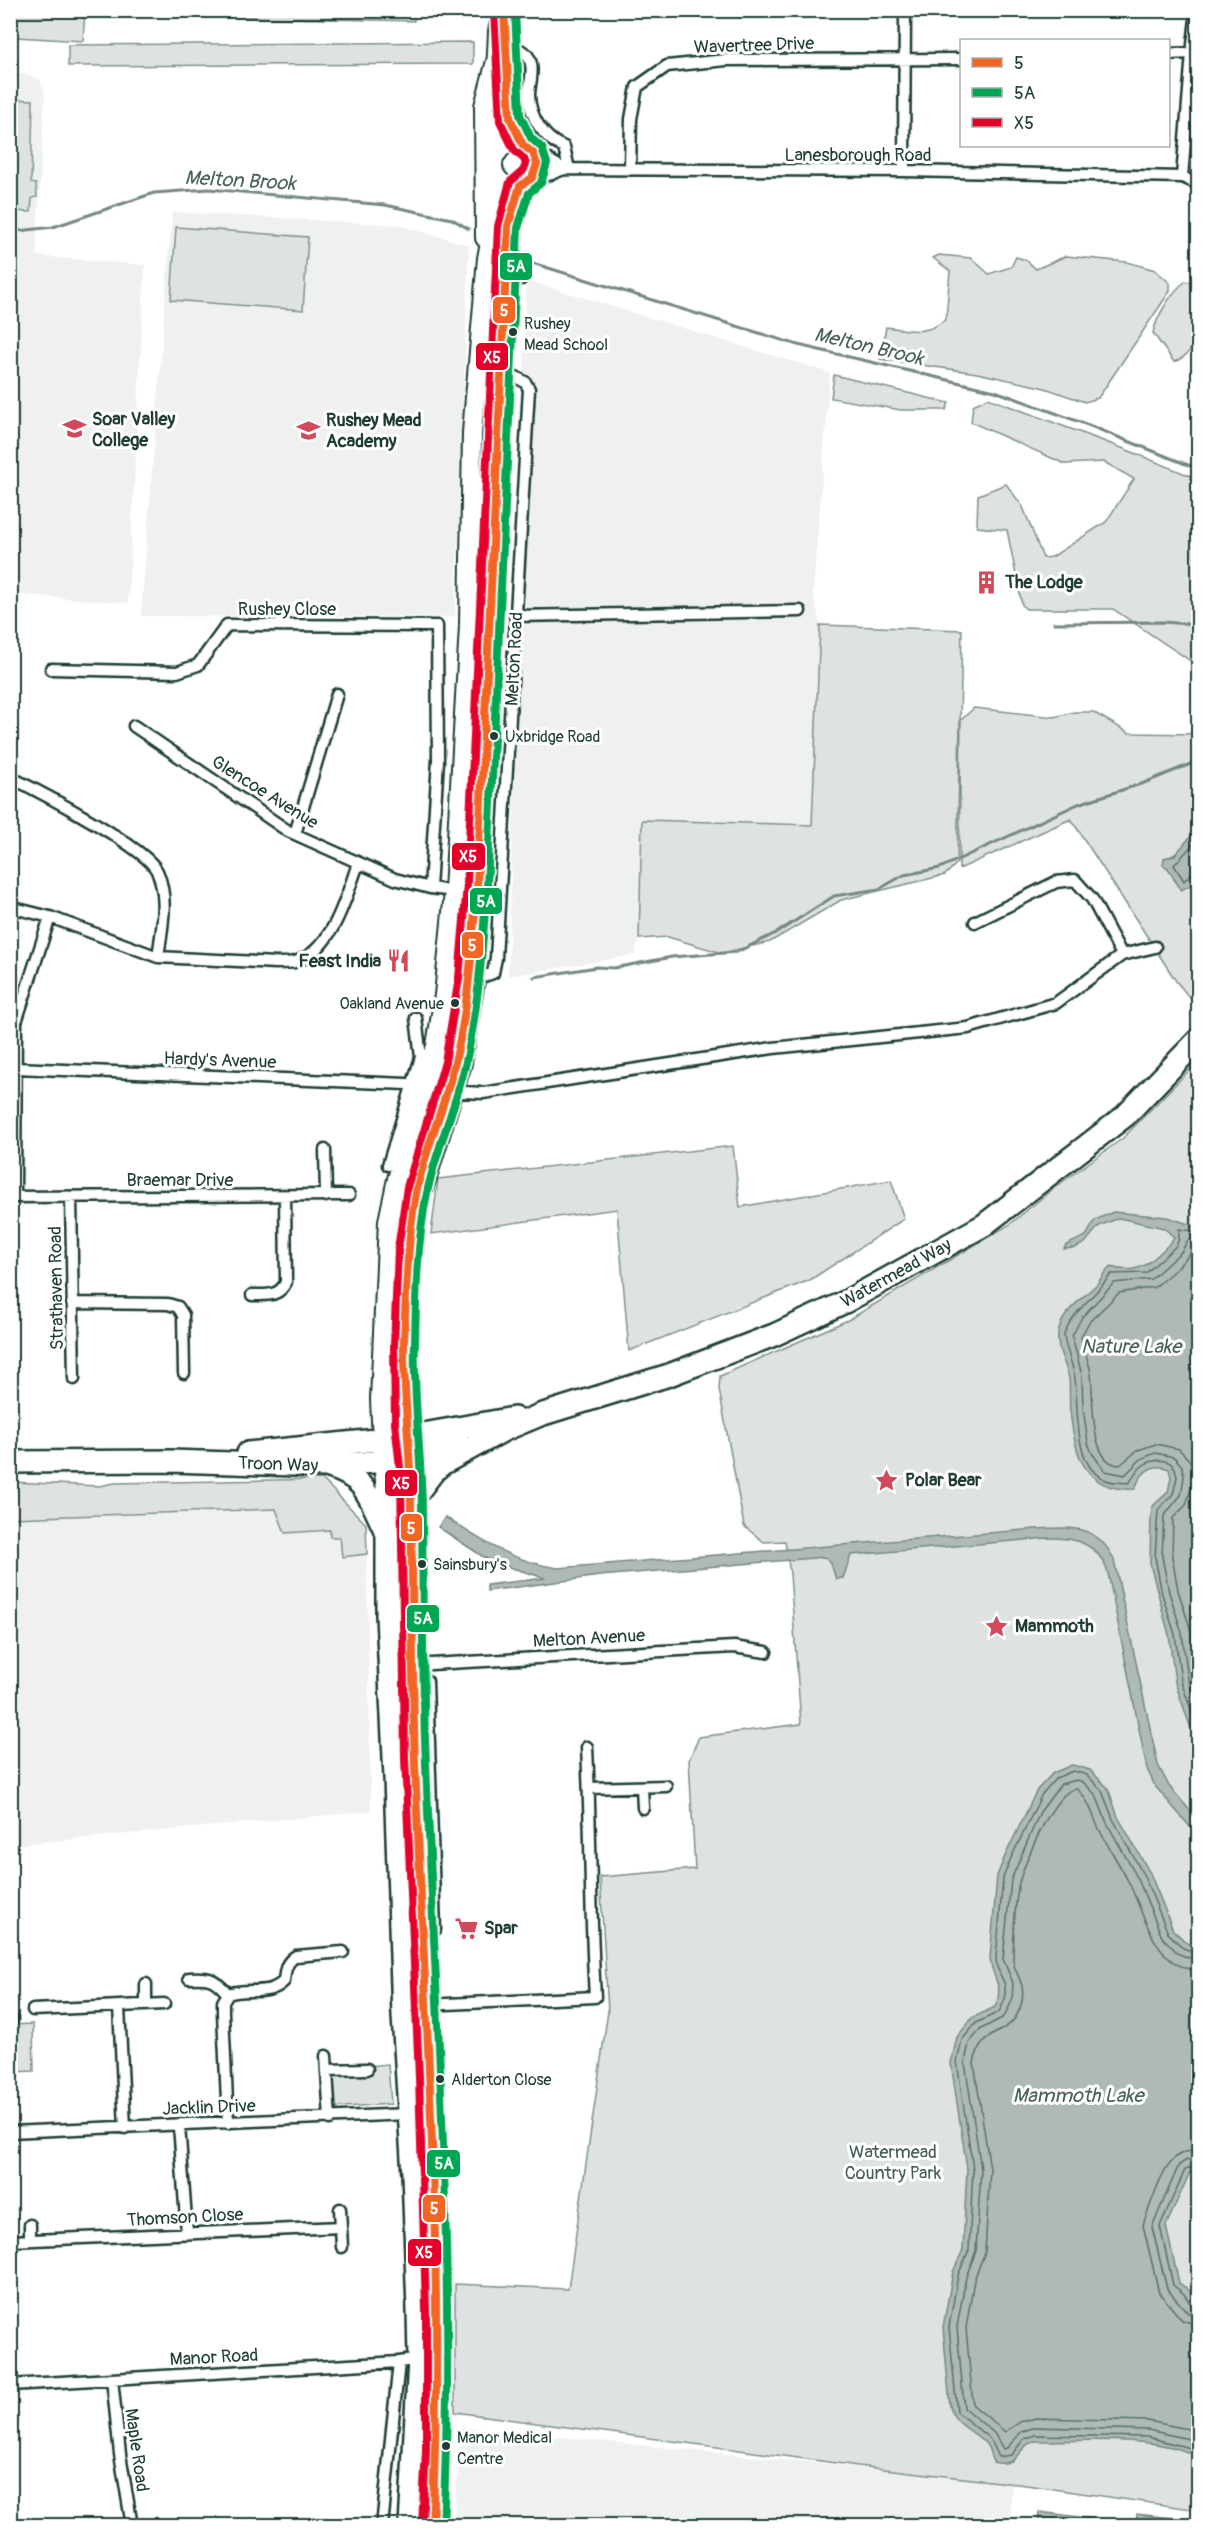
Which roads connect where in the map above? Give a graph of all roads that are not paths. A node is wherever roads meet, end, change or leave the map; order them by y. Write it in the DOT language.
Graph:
graph roads {
  1 [pos="503,10"];
  2 [pos="905,10"];
  3 [pos="1197,10"];
  4 [pos="1197,29"];
  5 [pos="507,42"];
  6 [pos="1192,53"];
  7 [pos="1170,54"];
  8 [pos="960,59"];
  9 [pos="906,60"];
  10 [pos="496,61"];
  11 [pos="525,147"];
  12 [pos="498,152"];
  13 [pos="566,169"];
  14 [pos="630,169"];
  15 [pos="904,171"];
  16 [pos="1182,177"];
  17 [pos="502,183"];
  18 [pos="1198,184"];
  19 [pos="524,185"];
  20 [pos="487,258"];
  21 [pos="503,370"];
  22 [pos="472,433"];
  23 [pos="499,437"];
  24 [pos="800,611"];
  25 [pos="515,616"];
  26 [pos="51,669"];
  27 [pos="337,694"];
  28 [pos="134,726"];
  29 [pos="483,749"];
  30 [pos="10,777"];
  31 [pos="459,815"];
  32 [pos="295,834"];
  33 [pos="358,864"];
  34 [pos="430,888"];
  35 [pos="454,891"];
  36 [pos="10,907"];
  37 [pos="50,917"];
  38 [pos="975,922"];
  39 [pos="1155,947"];
  40 [pos="1122,955"];
  41 [pos="158,957"];
  42 [pos="474,978"];
  43 [pos="416,1018"];
  44 [pos="1198,1040"];
  45 [pos="15,1068"];
  46 [pos="418,1086"];
  47 [pos="451,1092"];
  48 [pos="325,1150"];
  49 [pos="388,1165"];
  50 [pos="395,1186"];
  51 [pos="422,1189"];
  52 [pos="350,1195"];
  53 [pos="285,1196"];
  54 [pos="326,1196"];
  55 [pos="13,1197"];
  56 [pos="71,1197"];
  57 [pos="252,1295"];
  58 [pos="72,1303"];
  59 [pos="184,1373"];
  60 [pos="74,1378"];
  61 [pos="540,1415"];
  62 [pos="504,1430"];
  63 [pos="406,1437"];
  64 [pos="382,1440"];
  65 [pos="409,1459"];
  66 [pos="170,1461"];
  67 [pos="10,1462"];
  68 [pos="385,1462"];
  69 [pos="325,1466"];
  70 [pos="412,1500"];
  71 [pos="387,1536"];
  72 [pos="766,1652"];
  73 [pos="420,1673"];
  74 [pos="421,1715"];
  75 [pos="587,1747"];
  76 [pos="402,1772"];
  77 [pos="666,1786"];
  78 [pos="642,1787"];
  79 [pos="589,1788"];
  80 [pos="643,1808"];
  81 [pos="419,1847"];
  82 [pos="426,1869"];
  83 [pos="399,1911"];
  84 [pos="343,1952"];
  85 [pos="189,1978"];
  86 [pos="146,1984"];
  87 [pos="228,1994"];
  88 [pos="164,2004"];
  89 [pos="146,2005"];
  90 [pos="425,2005"];
  91 [pos="119,2007"];
  92 [pos="33,2010"];
  93 [pos="326,2056"];
  94 [pos="367,2069"];
  95 [pos="327,2070"];
  96 [pos="408,2114"];
  97 [pos="430,2116"];
  98 [pos="330,2119"];
  99 [pos="228,2123"];
  100 [pos="179,2125"];
  101 [pos="125,2128"];
  102 [pos="10,2132"];
  103 [pos="413,2174"];
  104 [pos="340,2209"];
  105 [pos="30,2225"];
  106 [pos="341,2227"];
  107 [pos="187,2233"];
  108 [pos="10,2241"];
  109 [pos="30,2241"];
  110 [pos="342,2247"];
  111 [pos="418,2360"];
  112 [pos="112,2379"];
  113 [pos="10,2385"];
  114 [pos="132,2526"];
  115 [pos="382,2526"];
  116 [pos="410,2526"];
  117 [pos="432,2526"];
  1 -- 5 [label="main road"];
  1 -- 10 [label="main road"];
  2 -- 9 [label="street"];
  3 -- 4 [label="street"];
  4 -- 6 [label="street"];
  5 -- 11 [label="main road"];
  5 -- 13 [label="street"];
  6 -- 7 [label="street"];
  6 -- 16 [label="street"];
  8 -- 9 [label="street, Wavertree Drive"];
  9 -- 14 [label="street, Wavertree Drive"];
  9 -- 15 [label="street"];
  10 -- 12 [label="main road"];
  10 -- 20 [label="main road"];
  11 -- 12 [label="main road"];
  11 -- 13 [label="street, Lanesborough Road"];
  11 -- 19 [label="main road"];
  12 -- 17 [label="main road"];
  13 -- 14 [label="street, Lanesborough Road"];
  13 -- 19 [label="street, Lanesborough Road"];
  14 -- 15 [label="street, Lanesborough Road"];
  15 -- 16 [label="street, Lanesborough Road"];
  16 -- 18 [label="street"];
  17 -- 19 [label="main road"];
  17 -- 20 [label="main road"];
  19 -- 21 [label="main road, Melton Road"];
  20 -- 22 [label="main road"];
  21 -- 23 [label="main road, Melton Road"];
  21 -- 25 [label="street, Melton Road"];
  22 -- 23 [label="main road"];
  22 -- 31 [label="main road"];
  23 -- 29 [label="main road, Melton Road"];
  24 -- 25 [label="street"];
  25 -- 42 [label="street, Melton Road"];
  26 -- 34 [label="street, Rushey Close"];
  27 -- 32 [label="street"];
  28 -- 32 [label="street, Glencoe Avenue"];
  29 -- 31 [label="main road"];
  29 -- 42 [label="main road, Melton Road"];
  30 -- 41 [label="street"];
  31 -- 35 [label="main road"];
  32 -- 33 [label="street, Glencoe Avenue"];
  33 -- 34 [label="street, Glencoe Avenue"];
  33 -- 41 [label="street"];
  34 -- 35 [label="street, Glencoe Avenue"];
  35 -- 46 [label="main road"];
  36 -- 37 [label="street"];
  37 -- 41 [label="street"];
  37 -- 45 [label="street"];
  38 -- 40 [label="street"];
  39 -- 40 [label="street"];
  40 -- 47 [label="street"];
  42 -- 47 [label="main road, Melton Road"];
  43 -- 46 [label="street"];
  44 -- 61 [label="highway, Watermead Way"];
  45 -- 46 [label="street, Hardy's Avenue"];
  45 -- 55 [label="street"];
  46 -- 49 [label="street"];
  46 -- 50 [label="main road"];
  47 -- 51 [label="main road, Melton Road"];
  48 -- 54 [label="street"];
  50 -- 51 [label="main road"];
  50 -- 64 [label="main road"];
  51 -- 63 [label="main road, Melton Road"];
  52 -- 54 [label="street, Braemar Drive"];
  53 -- 54 [label="street, Braemar Drive"];
  53 -- 56 [label="street, Braemar Drive"];
  53 -- 57 [label="street"];
  55 -- 56 [label="street, Braemar Drive"];
  56 -- 58 [label="street, Strathaven Road"];
  58 -- 59 [label="street"];
  58 -- 60 [label="street, Strathaven Road"];
  61 -- 62 [label="highway, Watermead Way"];
  61 -- 63 [label="highway, Watermead Way"];
  62 -- 65 [label="highway, Watermead Way"];
  62 -- 70 [label="highway, Watermead Way"];
  63 -- 64 [label="highway, Watermead Way"];
  63 -- 65 [label="highway, Melton Road"];
  64 -- 66 [label="highway, Troon Way"];
  64 -- 68 [label="highway"];
  65 -- 68 [label="highway, Watermead Way"];
  65 -- 70 [label="highway, Melton Road"];
  66 -- 67 [label="highway, Troon Way"];
  66 -- 69 [label="highway, Troon Way"];
  68 -- 69 [label="highway, Troon Way"];
  68 -- 71 [label="highway"];
  69 -- 71 [label="highway"];
  70 -- 73 [label="highway, Melton Road"];
  71 -- 76 [label="highway"];
  72 -- 73 [label="street, Melton Avenue"];
  73 -- 74 [label="highway, Melton Road"];
  74 -- 76 [label="highway, Melton Road"];
  74 -- 82 [label="street"];
  75 -- 79 [label="street"];
  76 -- 81 [label="highway"];
  76 -- 83 [label="highway"];
  77 -- 78 [label="street"];
  78 -- 79 [label="street"];
  78 -- 80 [label="street"];
  79 -- 90 [label="street"];
  81 -- 82 [label="highway"];
  81 -- 83 [label="highway"];
  82 -- 90 [label="highway"];
  83 -- 96 [label="highway"];
  84 -- 87 [label="street"];
  85 -- 87 [label="street"];
  86 -- 89 [label="street"];
  87 -- 99 [label="street"];
  88 -- 89 [label="street"];
  89 -- 91 [label="street"];
  90 -- 97 [label="highway"];
  91 -- 92 [label="street"];
  91 -- 101 [label="street"];
  93 -- 95 [label="street"];
  94 -- 95 [label="street"];
  95 -- 98 [label="street"];
  96 -- 98 [label="street, Jacklin Drive"];
  96 -- 103 [label="highway"];
  97 -- 103 [label="highway"];
  97 -- 111 [label="highway"];
  98 -- 99 [label="street, Jacklin Drive"];
  99 -- 100 [label="street, Jacklin Drive"];
  100 -- 101 [label="street, Jacklin Drive"];
  100 -- 107 [label="street"];
  101 -- 102 [label="street, Jacklin Drive"];
  103 -- 111 [label="highway"];
  104 -- 106 [label="street"];
  105 -- 109 [label="street"];
  106 -- 107 [label="street, Thomson Close"];
  106 -- 110 [label="street"];
  107 -- 109 [label="street, Thomson Close"];
  108 -- 109 [label="street, Thomson Close"];
  111 -- 112 [label="street, Manor Road"];
  111 -- 115 [label="street"];
  111 -- 116 [label="highway"];
  111 -- 117 [label="highway"];
  112 -- 113 [label="street, Manor Road"];
  112 -- 114 [label="street, Maple Road"];
}
